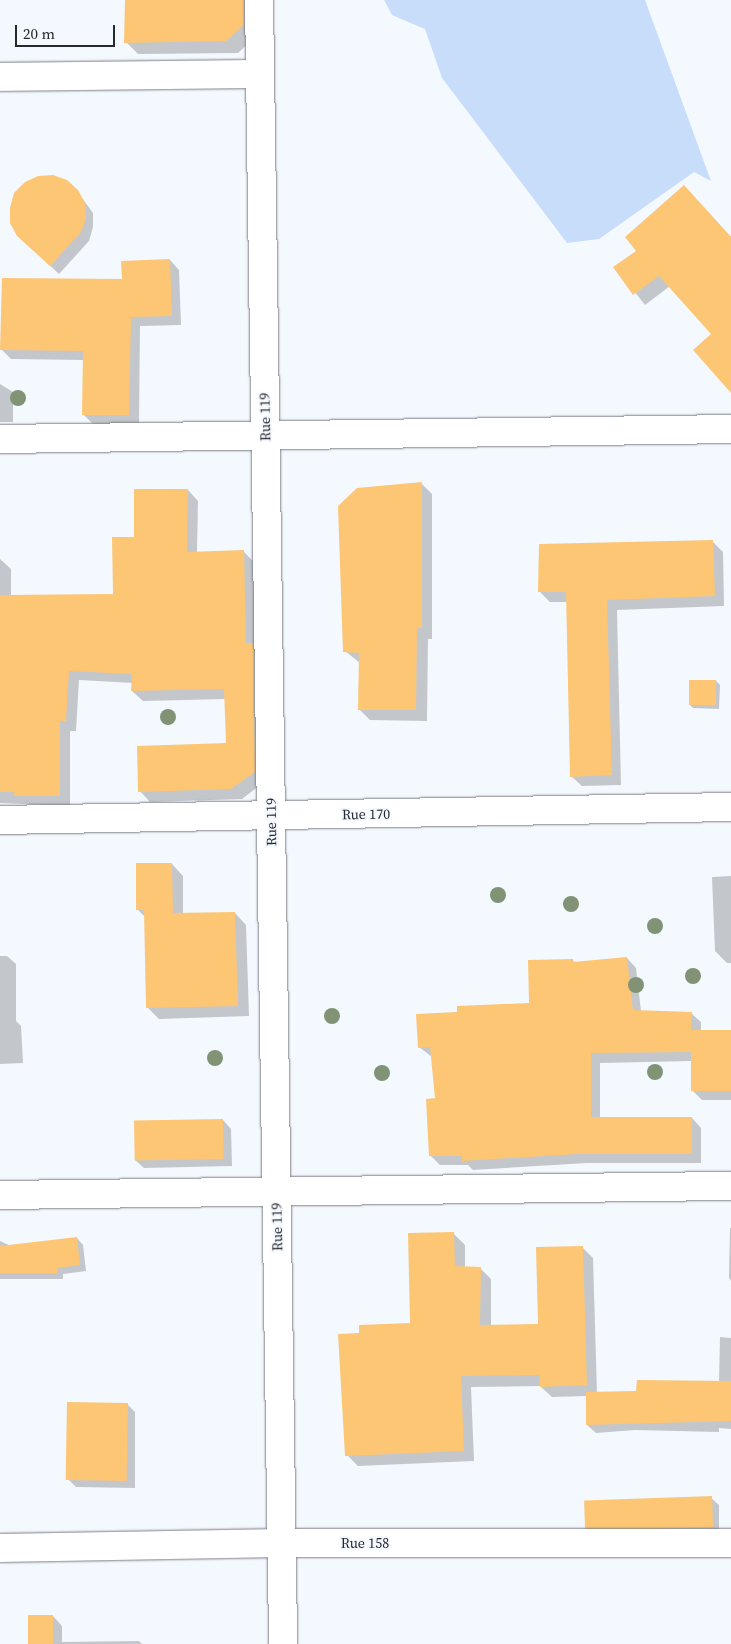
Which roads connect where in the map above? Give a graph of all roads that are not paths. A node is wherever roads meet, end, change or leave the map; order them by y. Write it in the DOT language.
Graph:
graph roads {
  1 [pos="259,0"];
  2 [pos="260,74"];
  3 [pos="0,77"];
  4 [pos="731,429"];
  5 [pos="265,436"];
  6 [pos="0,439"];
  7 [pos="731,806"];
  8 [pos="271,816"];
  9 [pos="0,820"];
  10 [pos="731,1186"];
  11 [pos="276,1192"];
  12 [pos="0,1195"];
  13 [pos="282,1542"];
  14 [pos="731,1543"];
  15 [pos="0,1548"];
  16 [pos="284,1644"];
  1 -- 2 [label="street, Rue 119"];
  2 -- 3 [label="street"];
  2 -- 5 [label="street, Rue 119"];
  4 -- 5 [label="street"];
  5 -- 6 [label="street"];
  5 -- 8 [label="street, Rue 119"];
  7 -- 8 [label="street, Rue 170"];
  8 -- 9 [label="street, Rue 170"];
  8 -- 11 [label="street, Rue 119"];
  10 -- 11 [label="street"];
  11 -- 12 [label="street"];
  11 -- 13 [label="street, Rue 119"];
  13 -- 14 [label="street, Rue 158"];
  13 -- 15 [label="street, Rue 158"];
  13 -- 16 [label="street, Rue 119"];
}
